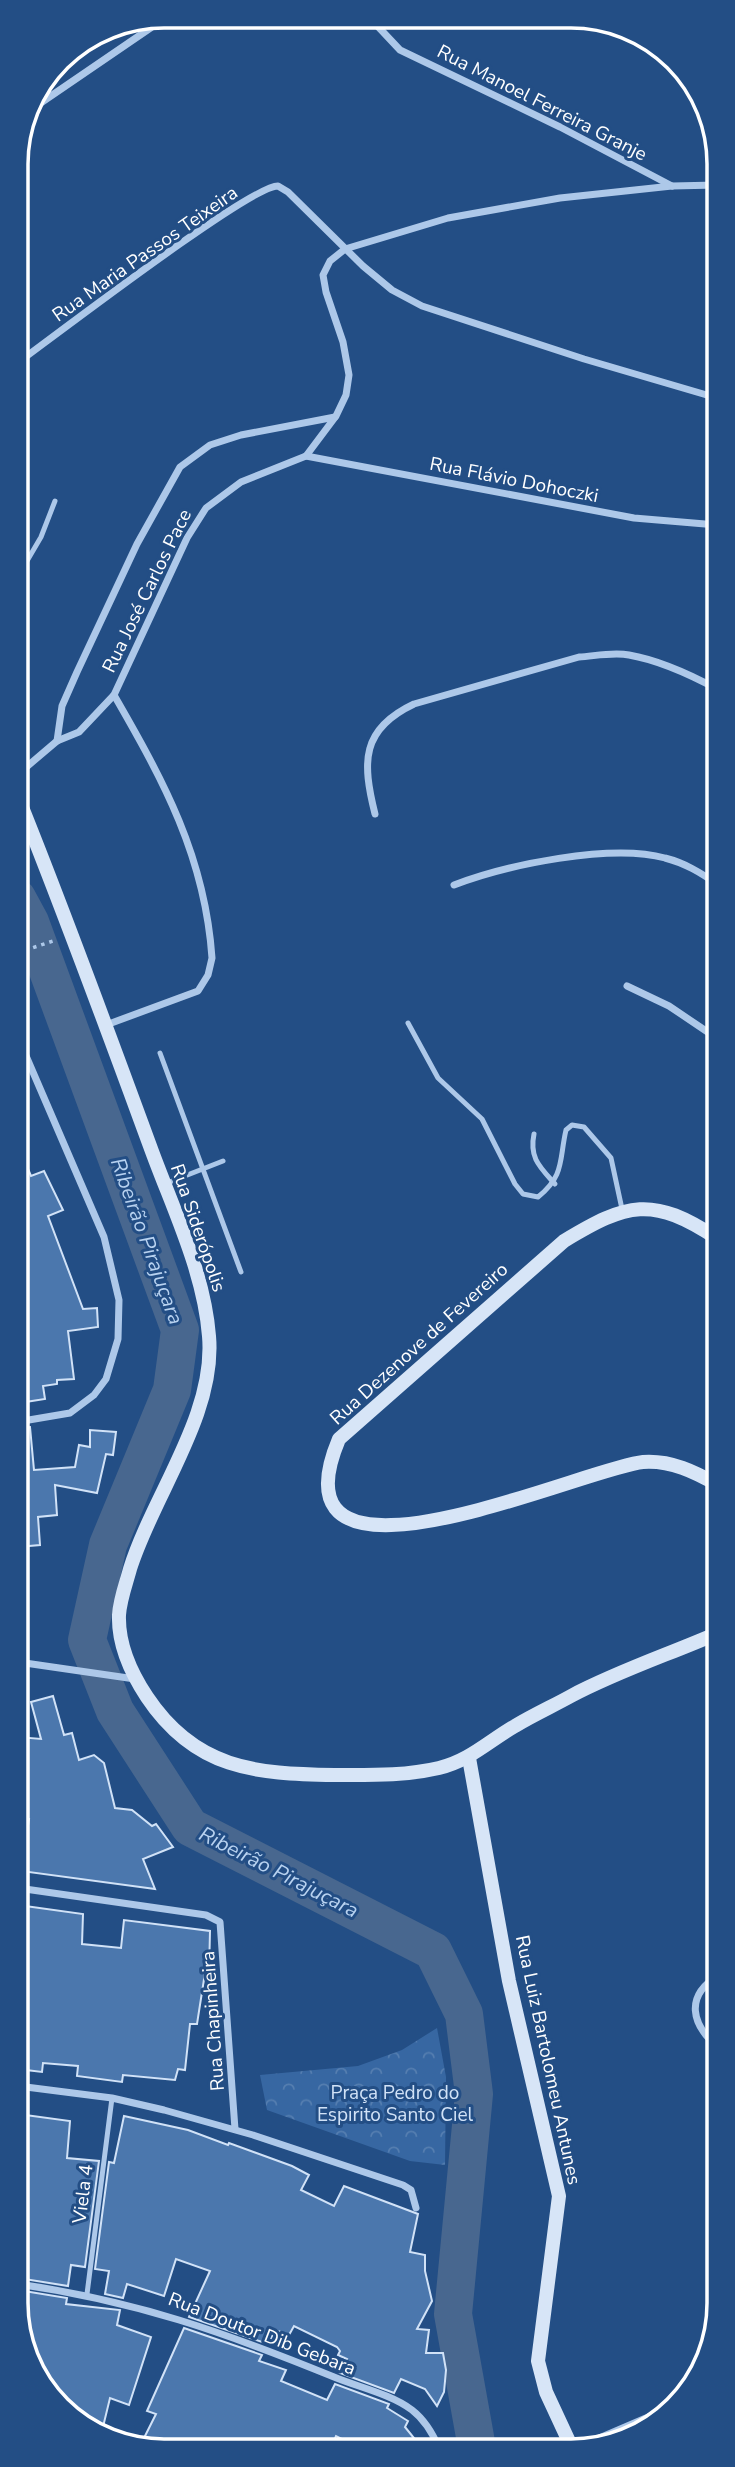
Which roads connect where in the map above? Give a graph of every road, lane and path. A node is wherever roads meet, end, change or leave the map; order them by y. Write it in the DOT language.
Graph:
graph roads {
  1 [pos="379,28"];
  2 [pos="149,29"];
  3 [pos="43,101"];
  4 [pos="707,185"];
  5 [pos="672,186"];
  6 [pos="345,250"];
  7 [pos="28,355"];
  8 [pos="707,395"];
  9 [pos="336,416"];
  10 [pos="306,456"];
  11 [pos="55,501"];
  12 [pos="707,524"];
  13 [pos="28,558"];
  14 [pos="707,685"];
  15 [pos="114,695"];
  16 [pos="57,741"];
  17 [pos="28,766"];
  18 [pos="375,814"];
  19 [pos="28,824"];
  20 [pos="707,877"];
  21 [pos="454,885"];
  22 [pos="50,941"];
  23 [pos="28,949"];
  24 [pos="627,986"];
  25 [pos="408,1023"];
  26 [pos="105,1025"];
  27 [pos="707,1032"];
  28 [pos="160,1053"];
  29 [pos="28,1061"];
  30 [pos="534,1134"];
  31 [pos="223,1161"];
  32 [pos="204,1168"];
  33 [pos="163,1184"];
  34 [pos="555,1184"];
  35 [pos="623,1210"];
  36 [pos="707,1233"];
  37 [pos="241,1272"];
  38 [pos="28,1420"];
  39 [pos="707,1480"];
  40 [pos="707,1638"];
  41 [pos="28,1664"];
  42 [pos="135,1679"];
  43 [pos="469,1758"];
  44 [pos="28,1890"];
  45 [pos="707,1985"];
  46 [pos="707,2034"];
  47 [pos="28,2086"];
  48 [pos="112,2098"];
  49 [pos="235,2129"];
  50 [pos="416,2208"];
  51 [pos="28,2285"];
  52 [pos="87,2294"];
  53 [pos="435,2439"];
  54 [pos="570,2439"];
  1 -- 5 [label="street, Rua Manoel Ferreira Granje"];
  2 -- 3 [label="street"];
  4 -- 5 [label="street"];
  5 -- 6 [label="street"];
  6 -- 7 [label="street, Rua Maria Passos Teixeira"];
  6 -- 8 [label="street"];
  6 -- 9 [label="street"];
  9 -- 10 [label="street"];
  9 -- 16 [label="street"];
  10 -- 12 [label="street, Rua Flávio Dohoczki"];
  10 -- 15 [label="street, Rua José Carlos Pace"];
  11 -- 13 [label="lane"];
  14 -- 18 [label="street"];
  15 -- 16 [label="street, Rua José Carlos Pace"];
  15 -- 26 [label="street"];
  16 -- 17 [label="street, Rua José Carlos Pace"];
  19 -- 26 [label="street, Rua Siderópolis"];
  20 -- 21 [label="street"];
  22 -- 23 [label="path"];
  24 -- 27 [label="street"];
  25 -- 34 [label="lane"];
  26 -- 33 [label="street, Rua Siderópolis"];
  28 -- 32 [label="lane"];
  29 -- 38 [label="street"];
  30 -- 34 [label="lane"];
  31 -- 32 [label="lane"];
  32 -- 33 [label="lane"];
  32 -- 37 [label="lane"];
  33 -- 42 [label="street, Rua Siderópolis"];
  34 -- 35 [label="lane"];
  35 -- 36 [label="street, Rua Dezenove de Fevereiro"];
  35 -- 39 [label="street, Rua Dezenove de Fevereiro"];
  40 -- 43 [label="street"];
  41 -- 42 [label="street"];
  42 -- 43 [label="street"];
  43 -- 54 [label="street, Rua Luiz Bartolomeu Antunes"];
  44 -- 49 [label="street, Rua Chapinheira"];
  45 -- 46 [label="street"];
  47 -- 48 [label="street"];
  48 -- 49 [label="street"];
  48 -- 52 [label="lane, Viela 4"];
  49 -- 50 [label="street"];
  51 -- 52 [label="street, Rua Doutor Dib Gebara"];
  52 -- 53 [label="street, Rua Doutor Dib Gebara"];
}
